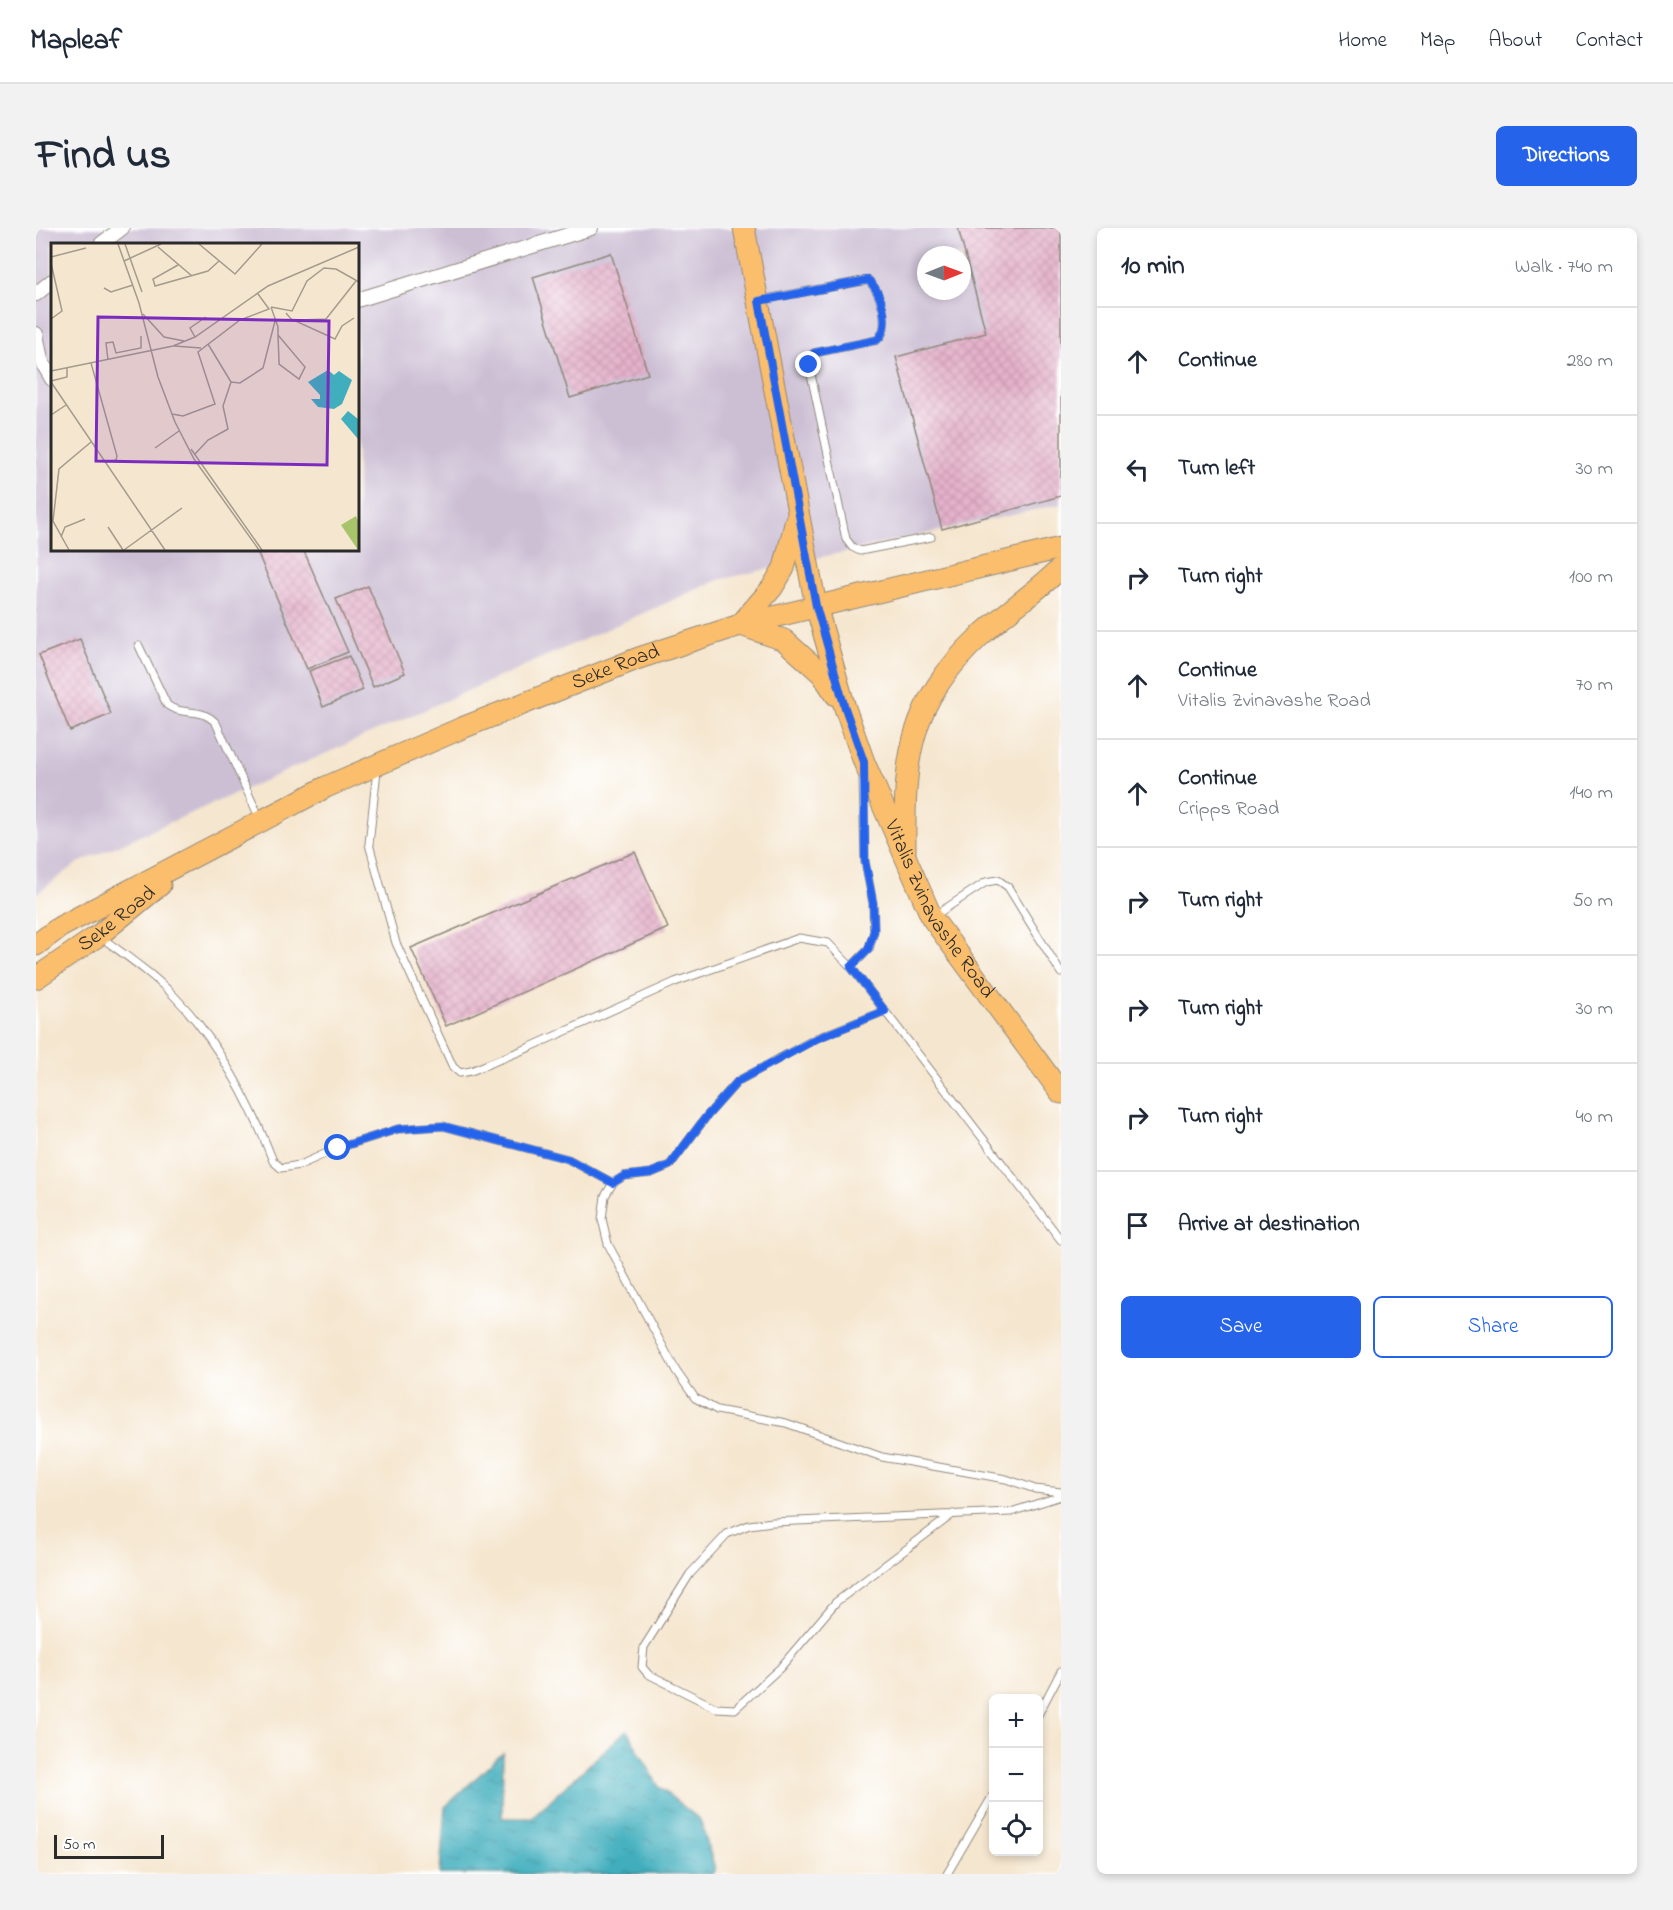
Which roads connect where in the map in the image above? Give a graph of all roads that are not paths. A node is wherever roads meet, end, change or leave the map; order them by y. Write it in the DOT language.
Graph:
graph roads {
  1 [pos="122,228"];
  2 [pos="591,228"];
  3 [pos="744,228"];
  4 [pos="102,243"];
  5 [pos="51,282"];
  6 [pos="36,294"];
  7 [pos="358,300"];
  8 [pos="759,301"];
  9 [pos="36,334"];
  10 [pos="51,377"];
  11 [pos="798,513"];
  12 [pos="932,537"];
  13 [pos="1061,548"];
  14 [pos="1061,568"];
  15 [pos="816,606"];
  16 [pos="740,625"];
  17 [pos="139,646"];
  18 [pos="845,708"];
  19 [pos="864,762"];
  20 [pos="378,764"];
  21 [pos="261,821"];
  22 [pos="195,856"];
  23 [pos="905,860"];
  24 [pos="932,918"];
  25 [pos="99,935"];
  26 [pos="36,945"];
  27 [pos="851,967"];
  28 [pos="1061,973"];
  29 [pos="36,978"];
  30 [pos="885,1011"];
  31 [pos="1061,1093"];
  32 [pos="613,1183"];
  33 [pos="1061,1240"];
  34 [pos="1061,1494"];
  35 [pos="953,1514"];
  36 [pos="1061,1671"];
  37 [pos="1043,1705"];
  38 [pos="989,1802"];
  39 [pos="947,1874"];
  1 -- 4 [label="street"];
  2 -- 7 [label="street"];
  3 -- 8 [label="main road, Vitalis Zvinavashe Road"];
  5 -- 6 [label="street"];
  8 -- 11 [label="main road, Vitalis Zvinavashe Road"];
  8 -- 12 [label="lane"];
  9 -- 10 [label="street"];
  11 -- 15 [label="main road, Vitalis Zvinavashe Road"];
  11 -- 16 [label="main road"];
  13 -- 15 [label="main road, Seke Road"];
  14 -- 23 [label="main road"];
  15 -- 16 [label="main road, Seke Road"];
  15 -- 18 [label="main road, Vitalis Zvinavashe Road"];
  16 -- 18 [label="main road"];
  16 -- 20 [label="main road, Seke Road"];
  17 -- 21 [label="lane"];
  18 -- 19 [label="main road, Vitalis Zvinavashe Road"];
  19 -- 23 [label="main road, Vitalis Zvinavashe Road"];
  19 -- 27 [label="lane"];
  20 -- 21 [label="main road, Seke Road"];
  20 -- 27 [label="lane"];
  21 -- 22 [label="main road, Seke Road"];
  22 -- 25 [label="main road, Seke Road"];
  22 -- 26 [label="main road, Seke Road"];
  23 -- 24 [label="main road, Vitalis Zvinavashe Road"];
  24 -- 28 [label="lane"];
  24 -- 31 [label="main road, Vitalis Zvinavashe Road"];
  25 -- 29 [label="main road, Seke Road"];
  25 -- 32 [label="lane"];
  27 -- 30 [label="lane"];
  30 -- 32 [label="lane"];
  30 -- 33 [label="lane"];
  32 -- 34 [label="lane"];
  34 -- 35 [label="lane"];
  35 -- 35 [label="lane"];
  36 -- 37 [label="lane"];
  38 -- 39 [label="lane"];
}
